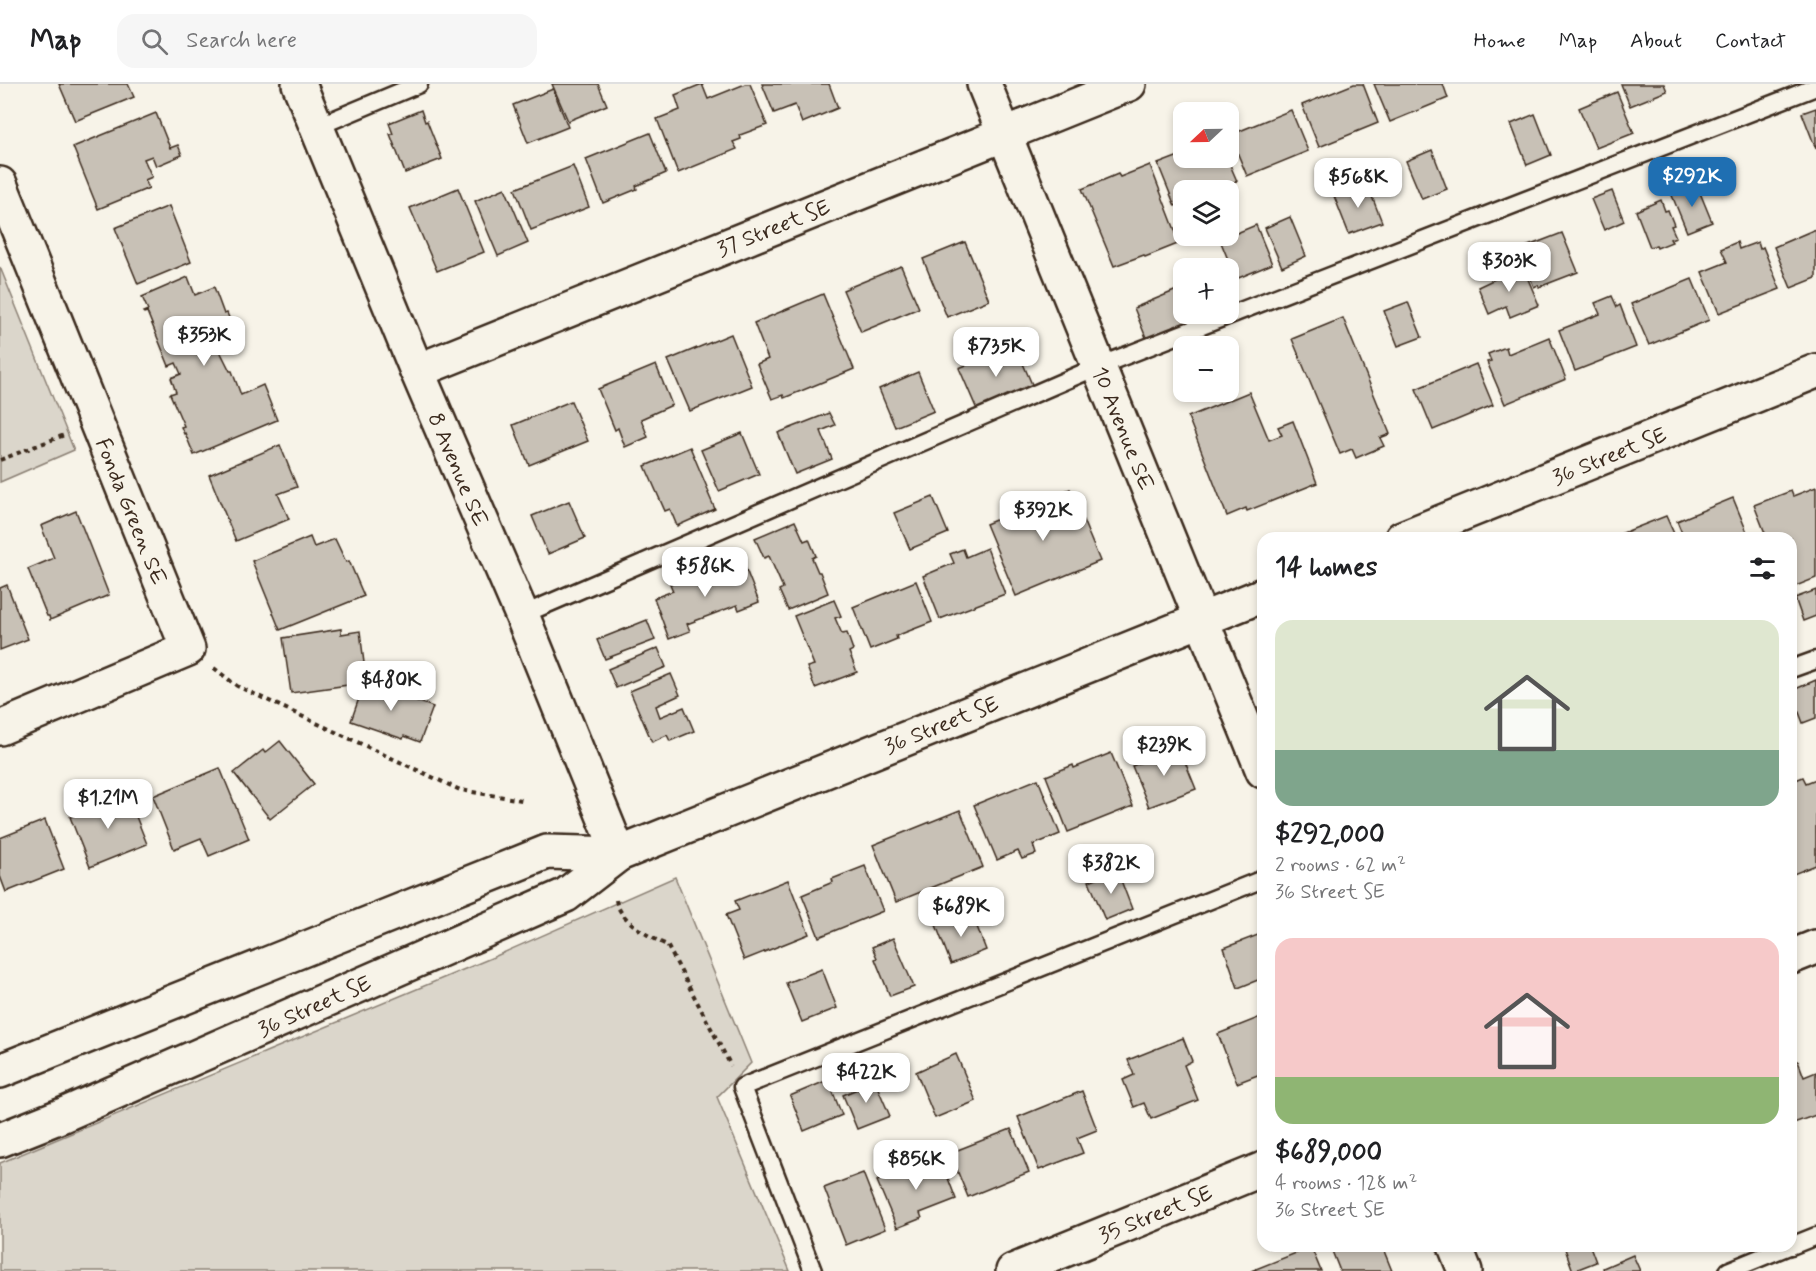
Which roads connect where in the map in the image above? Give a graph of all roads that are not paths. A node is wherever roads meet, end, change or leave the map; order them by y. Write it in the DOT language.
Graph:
graph roads {
  1 [pos="299,84"];
  2 [pos="418,84"];
  3 [pos="984,84"];
  4 [pos="1129,84"];
  5 [pos="1816,87"];
  6 [pos="316,127"];
  7 [pos="1005,134"];
  8 [pos="0,184"];
  9 [pos="1099,366"];
  10 [pos="417,371"];
  11 [pos="1816,371"];
  12 [pos="1417,532"];
  13 [pos="1257,597"];
  14 [pos="522,615"];
  15 [pos="1201,620"];
  16 [pos="1816,660"];
  17 [pos="1797,667"];
  18 [pos="0,728"];
  19 [pos="1257,756"];
  20 [pos="619,854"];
  21 [pos="1257,881"];
  22 [pos="1816,947"];
  23 [pos="1797,955"];
  24 [pos="0,1071"];
  25 [pos="0,1140"];
  26 [pos="1257,1171"];
  27 [pos="1816,1236"];
  28 [pos="1797,1243"];
  29 [pos="1457,1252"];
  30 [pos="1775,1252"];
  31 [pos="813,1271"];
  32 [pos="1013,1271"];
  33 [pos="1465,1271"];
  34 [pos="1728,1271"];
  1 -- 6 [label="street, 8 Avenue SE"];
  2 -- 6 [label="lane"];
  3 -- 7 [label="street, 10 Avenue SE"];
  4 -- 7 [label="street, 37 Street SE"];
  5 -- 9 [label="lane"];
  6 -- 10 [label="street, 8 Avenue SE"];
  7 -- 9 [label="street, 10 Avenue SE"];
  7 -- 10 [label="street, 37 Street SE"];
  8 -- 18 [label="street, Fonda Green SE"];
  9 -- 14 [label="lane"];
  9 -- 15 [label="street, 10 Avenue SE"];
  10 -- 14 [label="street, 8 Avenue SE"];
  11 -- 12 [label="street, 36 Street SE"];
  13 -- 15 [label="street, 36 Street SE"];
  14 -- 20 [label="street, 8 Avenue SE"];
  15 -- 19 [label="street, 10 Avenue SE"];
  15 -- 20 [label="street, 36 Street SE"];
  16 -- 17 [label="lane"];
  20 -- 24 [label="street, 36 Street SE"];
  20 -- 25 [label="street, 36 Street SE"];
  21 -- 31 [label="lane"];
  22 -- 23 [label="street"];
  26 -- 32 [label="street, 35 Street SE"];
  27 -- 28 [label="lane"];
  29 -- 33 [label="street"];
  30 -- 34 [label="lane"];
}
